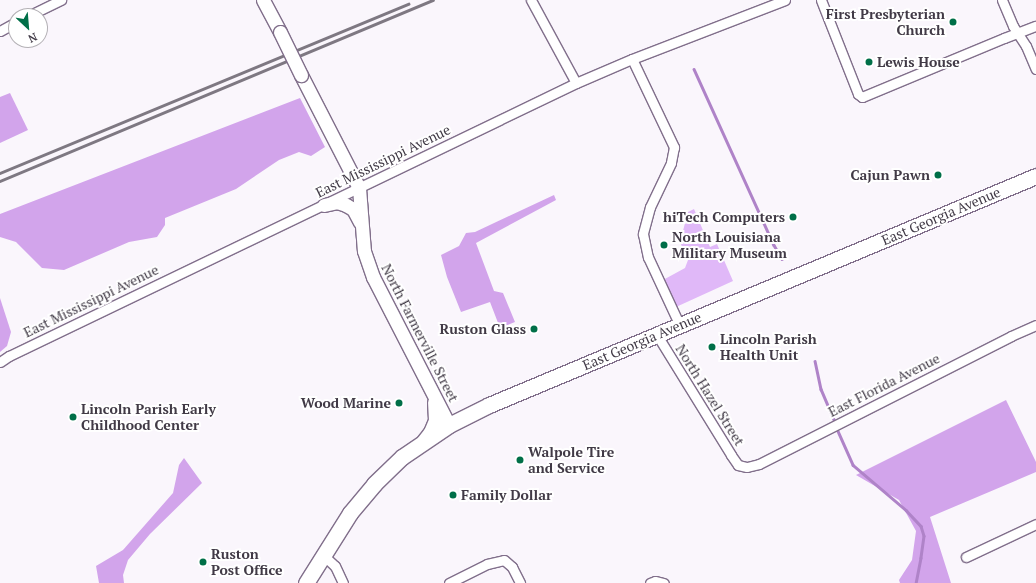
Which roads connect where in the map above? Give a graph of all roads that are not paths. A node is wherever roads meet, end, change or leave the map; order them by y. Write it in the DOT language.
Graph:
graph roads {
  1 [pos="61,0"];
  2 [pos="263,0"];
  3 [pos="532,0"];
  4 [pos="785,0"];
  5 [pos="821,0"];
  6 [pos="1002,0"];
  7 [pos="44,8"];
  8 [pos="1036,26"];
  9 [pos="1018,34"];
  10 [pos="632,59"];
  11 [pos="1036,69"];
  12 [pos="576,83"];
  13 [pos="1036,176"];
  14 [pos="359,188"];
  15 [pos="324,205"];
  16 [pos="362,226"];
  17 [pos="1036,325"];
  18 [pos="680,326"];
  19 [pos="657,335"];
  20 [pos="0,362"];
  21 [pos="426,382"];
  22 [pos="449,425"];
  23 [pos="418,446"];
  24 [pos="744,467"];
  25 [pos="1036,524"];
  26 [pos="323,555"];
  27 [pos="966,557"];
  28 [pos="306,583"];
  29 [pos="343,583"];
  30 [pos="449,583"];
  31 [pos="520,583"];
  32 [pos="650,583"];
  33 [pos="664,583"];
  1 -- 7 [label="street"];
  2 -- 14 [label="street, North Farmerville Street, bridge"];
  3 -- 12 [label="street"];
  4 -- 10 [label="street, East Mississippi Avenue"];
  5 -- 9 [label="street"];
  6 -- 9 [label="street"];
  8 -- 9 [label="street"];
  9 -- 11 [label="street"];
  10 -- 12 [label="street, East Mississippi Avenue"];
  10 -- 18 [label="street"];
  12 -- 14 [label="street, East Mississippi Avenue"];
  13 -- 18 [label="main road, East Georgia Avenue"];
  14 -- 15 [label="street, East Mississippi Avenue"];
  14 -- 16 [label="street, North Farmerville Street"];
  15 -- 16 [label="street"];
  15 -- 20 [label="street, East Mississippi Avenue"];
  16 -- 21 [label="street, North Farmerville Street"];
  17 -- 24 [label="street, East Florida Avenue"];
  18 -- 19 [label="main road, East Georgia Avenue"];
  19 -- 22 [label="main road, East Georgia Avenue"];
  19 -- 24 [label="street, North Hazel Street"];
  21 -- 22 [label="street, North Farmerville Street"];
  21 -- 23 [label="street"];
  22 -- 23 [label="main road, East Georgia Avenue"];
  23 -- 26 [label="main road, East Georgia Avenue"];
  25 -- 27 [label="street"];
  26 -- 28 [label="main road, East Georgia Avenue"];
  26 -- 29 [label="street"];
  30 -- 31 [label="street"];
  32 -- 33 [label="street"];
}
